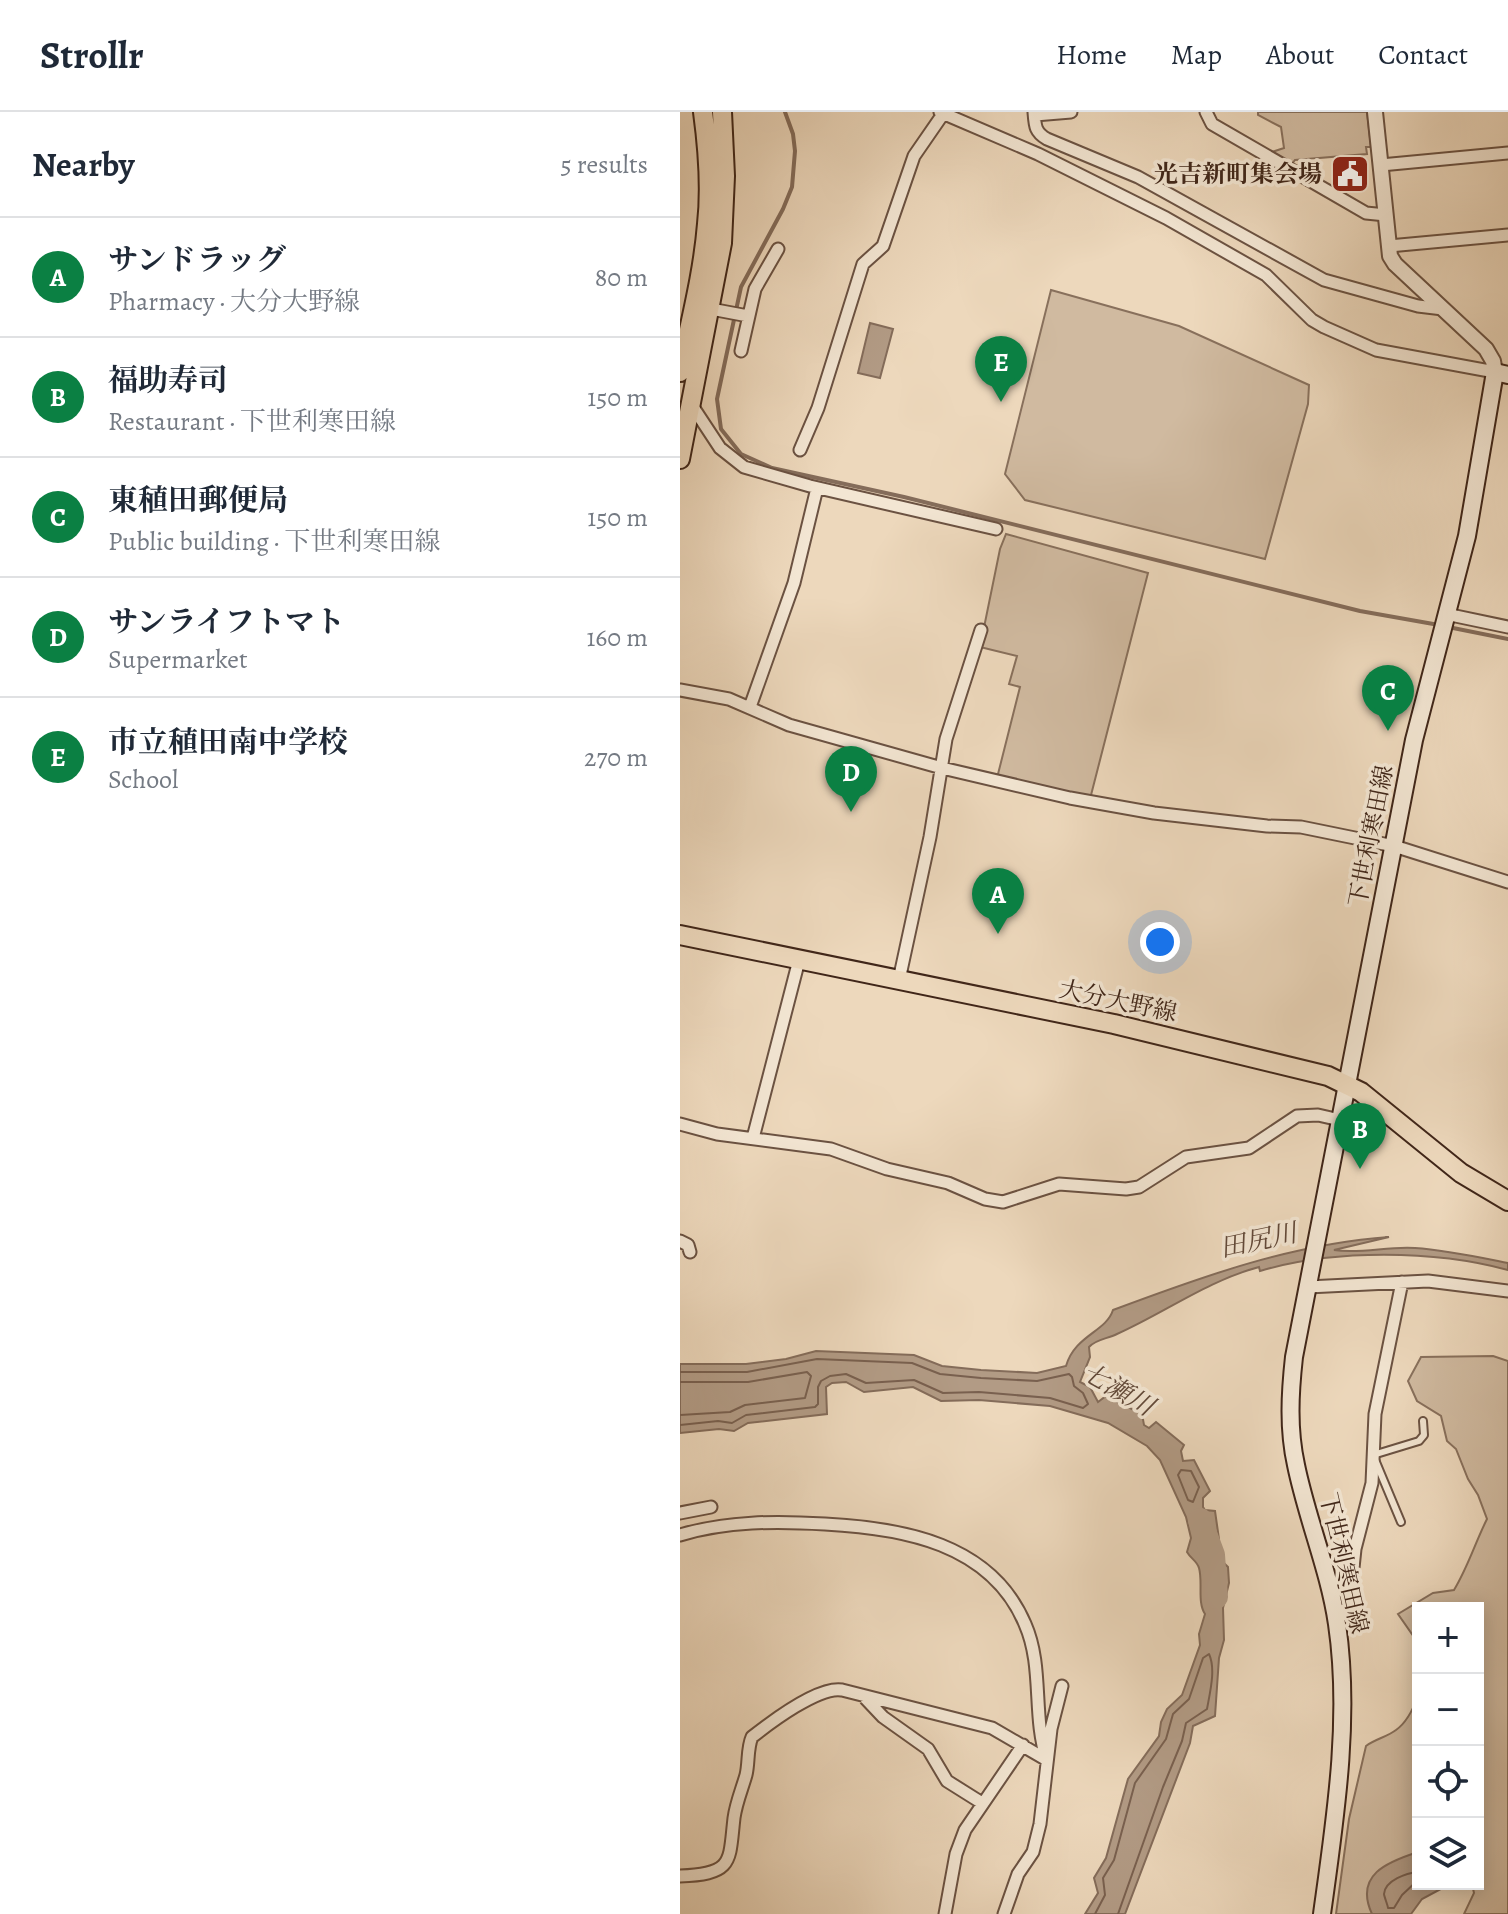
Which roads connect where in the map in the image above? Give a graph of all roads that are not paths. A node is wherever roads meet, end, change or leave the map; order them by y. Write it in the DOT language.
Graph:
graph roads {
  1 [pos="703,112"];
  2 [pos="722,112"];
  3 [pos="1071,112"];
  4 [pos="1206,112"];
  5 [pos="1375,112"];
  6 [pos="942,113"];
  7 [pos="1035,114"];
  8 [pos="1508,153"];
  9 [pos="1381,165"];
  10 [pos="1386,215"];
  11 [pos="1508,235"];
  12 [pos="1389,246"];
  13 [pos="778,249"];
  14 [pos="1444,309"];
  15 [pos="718,310"];
  16 [pos="743,316"];
  17 [pos="741,351"];
  18 [pos="680,372"];
  19 [pos="1501,374"];
  20 [pos="691,404"];
  21 [pos="800,450"];
  22 [pos="680,459"];
  23 [pos="817,488"];
  24 [pos="996,529"];
  25 [pos="1446,614"];
  26 [pos="1508,627"];
  27 [pos="981,630"];
  28 [pos="680,690"];
  29 [pos="750,707"];
  30 [pos="942,768"];
  31 [pos="1394,846"];
  32 [pos="1508,882"];
  33 [pos="680,935"];
  34 [pos="799,960"];
  35 [pos="899,980"];
  36 [pos="1348,1084"];
  37 [pos="1340,1120"];
  38 [pos="680,1124"];
  39 [pos="753,1138"];
  40 [pos="1508,1201"];
  41 [pos="680,1241"];
  42 [pos="690,1252"];
  43 [pos="1310,1280"];
  44 [pos="1402,1282"];
  45 [pos="1508,1291"];
  46 [pos="1423,1421"];
  47 [pos="1373,1455"];
  48 [pos="711,1507"];
  49 [pos="680,1513"];
  50 [pos="1401,1522"];
  51 [pos="680,1535"];
  52 [pos="1335,1612"];
  53 [pos="1062,1686"];
  54 [pos="866,1698"];
  55 [pos="1023,1745"];
  56 [pos="1047,1760"];
  57 [pos="982,1803"];
  58 [pos="680,1876"];
  59 [pos="945,1914"];
  60 [pos="1004,1914"];
  61 [pos="1322,1914"];
  1 -- 18 [label="main road"];
  2 -- 15 [label="main road"];
  3 -- 7 [label="street"];
  4 -- 10 [label="street"];
  5 -- 9 [label="street"];
  6 -- 19 [label="street"];
  6 -- 21 [label="street"];
  7 -- 14 [label="street"];
  8 -- 9 [label="street"];
  9 -- 10 [label="street"];
  10 -- 12 [label="street"];
  11 -- 12 [label="street"];
  12 -- 14 [label="street"];
  13 -- 16 [label="street"];
  14 -- 19 [label="street"];
  15 -- 16 [label="street"];
  15 -- 20 [label="main road"];
  16 -- 17 [label="street"];
  19 -- 25 [label="main road, 下世利寒田線"];
  20 -- 22 [label="main road"];
  20 -- 23 [label="street"];
  23 -- 24 [label="street"];
  23 -- 29 [label="street"];
  25 -- 26 [label="street"];
  25 -- 31 [label="main road, 下世利寒田線"];
  27 -- 30 [label="street"];
  28 -- 29 [label="street"];
  29 -- 30 [label="street"];
  30 -- 31 [label="street"];
  30 -- 35 [label="street"];
  31 -- 32 [label="street"];
  31 -- 36 [label="main road, 下世利寒田線"];
  33 -- 34 [label="main road, 大分大野線"];
  34 -- 35 [label="main road, 大分大野線"];
  34 -- 39 [label="street"];
  35 -- 36 [label="main road, 大分大野線"];
  36 -- 37 [label="main road, 下世利寒田線"];
  36 -- 40 [label="main road, 大分大野線"];
  37 -- 39 [label="street"];
  37 -- 43 [label="main road, 下世利寒田線"];
  38 -- 39 [label="street"];
  41 -- 42 [label="street"];
  43 -- 44 [label="street"];
  43 -- 52 [label="main road, 下世利寒田線"];
  44 -- 45 [label="street"];
  44 -- 47 [label="street"];
  46 -- 47 [label="lane"];
  47 -- 50 [label="lane"];
  47 -- 52 [label="street"];
  48 -- 49 [label="street"];
  51 -- 56 [label="street"];
  52 -- 61 [label="main road, 下世利寒田線"];
  53 -- 56 [label="street"];
  54 -- 55 [label="street"];
  54 -- 57 [label="street"];
  54 -- 58 [label="street"];
  55 -- 56 [label="street"];
  55 -- 57 [label="street"];
  56 -- 60 [label="street"];
  57 -- 59 [label="street"];
}
